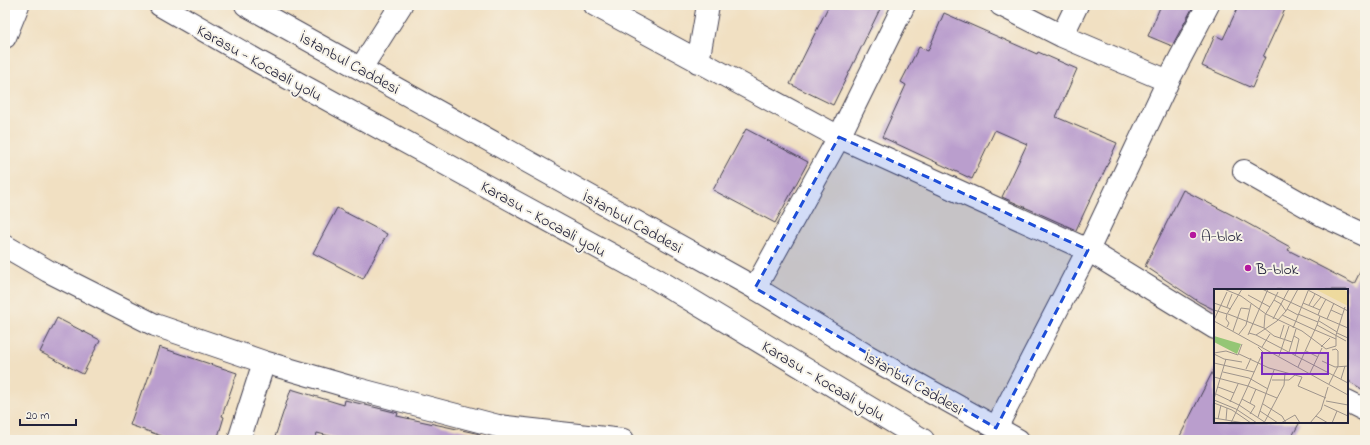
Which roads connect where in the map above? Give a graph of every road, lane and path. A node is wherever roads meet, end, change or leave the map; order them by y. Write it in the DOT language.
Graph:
graph roads {
  1 [pos="18,5"];
  2 [pos="160,5"];
  3 [pos="246,5"];
  4 [pos="401,5"];
  5 [pos="595,5"];
  6 [pos="708,5"];
  7 [pos="904,5"];
  8 [pos="1001,5"];
  9 [pos="1077,5"];
  10 [pos="1208,5"];
  11 [pos="1062,36"];
  12 [pos="5,37"];
  13 [pos="698,62"];
  14 [pos="361,68"];
  15 [pos="1168,81"];
  16 [pos="839,137"];
  17 [pos="1244,171"];
  18 [pos="1365,235"];
  19 [pos="5,246"];
  20 [pos="1088,250"];
  21 [pos="754,288"];
  22 [pos="1214,327"];
  23 [pos="264,362"];
  24 [pos="1348,402"];
  25 [pos="1365,410"];
  26 [pos="996,428"];
  27 [pos="486,431"];
  28 [pos="239,440"];
  29 [pos="623,440"];
  30 [pos="923,440"];
  31 [pos="1018,440"];
  1 -- 12 [label="main road"];
  2 -- 30 [label="main road, Karasu - Kocaali yolu"];
  3 -- 14 [label="main road, İstanbul Caddesi"];
  4 -- 14 [label="main road"];
  5 -- 13 [label="main road"];
  6 -- 13 [label="main road"];
  7 -- 16 [label="main road"];
  8 -- 11 [label="main road"];
  9 -- 11 [label="main road"];
  10 -- 15 [label="main road"];
  11 -- 15 [label="main road"];
  13 -- 16 [label="main road"];
  14 -- 21 [label="main road, İstanbul Caddesi"];
  15 -- 20 [label="main road"];
  16 -- 20 [label="main road"];
  16 -- 21 [label="main road"];
  17 -- 18 [label="main road"];
  19 -- 23 [label="main road"];
  20 -- 22 [label="main road"];
  20 -- 26 [label="main road"];
  21 -- 26 [label="main road, İstanbul Caddesi"];
  23 -- 27 [label="main road"];
  23 -- 28 [label="main road"];
  24 -- 25 [label="main road"];
  26 -- 31 [label="main road, İstanbul Caddesi"];
  27 -- 29 [label="main road"];
}
